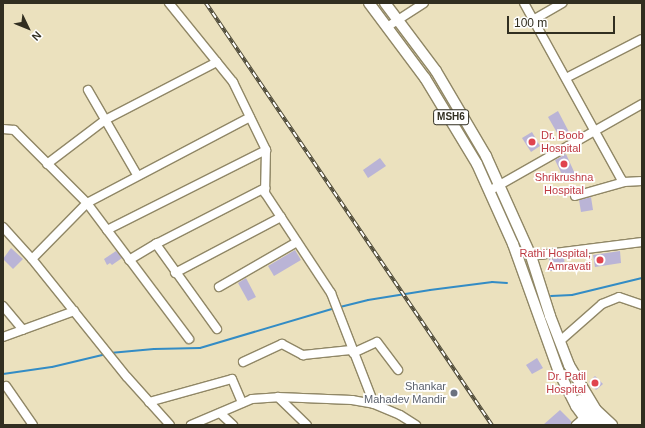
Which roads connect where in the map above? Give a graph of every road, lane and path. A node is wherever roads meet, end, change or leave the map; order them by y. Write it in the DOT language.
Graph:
graph roads {
  1 [pos="169,3"];
  2 [pos="369,3"];
  3 [pos="385,3"];
  4 [pos="424,3"];
  5 [pos="524,3"];
  6 [pos="563,3"];
  7 [pos="397,20"];
  8 [pos="533,20"];
  9 [pos="387,27"];
  10 [pos="642,39"];
  11 [pos="217,62"];
  12 [pos="566,78"];
  13 [pos="88,90"];
  14 [pos="642,104"];
  15 [pos="250,117"];
  16 [pos="105,120"];
  17 [pos="3,129"];
  18 [pos="592,130"];
  19 [pos="266,150"];
  20 [pos="47,164"];
  21 [pos="137,175"];
  22 [pos="642,181"];
  23 [pos="624,182"];
  24 [pos="500,184"];
  25 [pos="265,188"];
  26 [pos="490,191"];
  27 [pos="575,196"];
  28 [pos="87,202"];
  29 [pos="281,217"];
  30 [pos="3,227"];
  31 [pos="107,230"];
  32 [pos="298,242"];
  33 [pos="642,242"];
  34 [pos="157,243"];
  35 [pos="512,244"];
  36 [pos="526,256"];
  37 [pos="32,259"];
  38 [pos="129,260"];
  39 [pos="175,273"];
  40 [pos="219,288"];
  41 [pos="642,305"];
  42 [pos="3,306"];
  43 [pos="74,311"];
  44 [pos="217,329"];
  45 [pos="23,330"];
  46 [pos="3,337"];
  47 [pos="188,339"];
  48 [pos="560,341"];
  49 [pos="352,351"];
  50 [pos="242,362"];
  51 [pos="398,370"];
  52 [pos="6,386"];
  53 [pos="278,397"];
  54 [pos="149,402"];
  55 [pos="242,403"];
  56 [pos="374,404"];
  57 [pos="220,413"];
  58 [pos="587,421"];
  59 [pos="33,425"];
  60 [pos="170,425"];
  61 [pos="191,425"];
  62 [pos="232,425"];
  63 [pos="307,425"];
  64 [pos="416,425"];
  65 [pos="576,425"];
  66 [pos="600,425"];
  67 [pos="612,425"];
  1 -- 11 [label="street"];
  2 -- 9 [label="main road, MSH6"];
  3 -- 7 [label="main road, MSH6"];
  4 -- 7 [label="street"];
  5 -- 8 [label="street"];
  6 -- 8 [label="street"];
  7 -- 9 [label="street"];
  7 -- 24 [label="main road, MSH6"];
  8 -- 12 [label="street"];
  9 -- 26 [label="main road, MSH6"];
  10 -- 12 [label="street"];
  11 -- 15 [label="street"];
  11 -- 16 [label="street"];
  12 -- 18 [label="street"];
  13 -- 16 [label="street"];
  14 -- 18 [label="street"];
  15 -- 19 [label="street"];
  15 -- 21 [label="street"];
  16 -- 20 [label="street"];
  16 -- 21 [label="street"];
  17 -- 20 [label="street"];
  18 -- 23 [label="street"];
  18 -- 24 [label="street"];
  19 -- 25 [label="street"];
  19 -- 31 [label="street"];
  20 -- 28 [label="street"];
  21 -- 28 [label="street"];
  22 -- 23 [label="street"];
  23 -- 27 [label="street"];
  24 -- 26 [label="street"];
  24 -- 36 [label="main road, MSH6"];
  25 -- 29 [label="street"];
  25 -- 34 [label="street"];
  26 -- 35 [label="main road, MSH6"];
  28 -- 31 [label="street"];
  28 -- 37 [label="street"];
  29 -- 32 [label="street"];
  29 -- 39 [label="street"];
  30 -- 37 [label="street"];
  31 -- 38 [label="street"];
  32 -- 40 [label="street"];
  32 -- 49 [label="street"];
  33 -- 36 [label="street"];
  34 -- 38 [label="street"];
  34 -- 39 [label="street"];
  35 -- 36 [label="main road, MSH6"];
  35 -- 58 [label="main road, MSH6"];
  36 -- 48 [label="main road, MSH6"];
  36 -- 66 [label="main road, MSH6"];
  37 -- 43 [label="street"];
  38 -- 47 [label="street"];
  39 -- 44 [label="street"];
  41 -- 48 [label="street"];
  42 -- 45 [label="street"];
  43 -- 45 [label="street"];
  43 -- 54 [label="street"];
  45 -- 46 [label="street"];
  48 -- 67 [label="main road, MSH6"];
  49 -- 50 [label="street"];
  49 -- 51 [label="street"];
  49 -- 56 [label="street"];
  52 -- 59 [label="street"];
  53 -- 55 [label="street"];
  53 -- 56 [label="street"];
  53 -- 63 [label="street"];
  54 -- 55 [label="street"];
  54 -- 60 [label="street"];
  55 -- 57 [label="street"];
  56 -- 64 [label="street"];
  57 -- 61 [label="street"];
  57 -- 62 [label="street"];
  58 -- 65 [label="street"];
}
